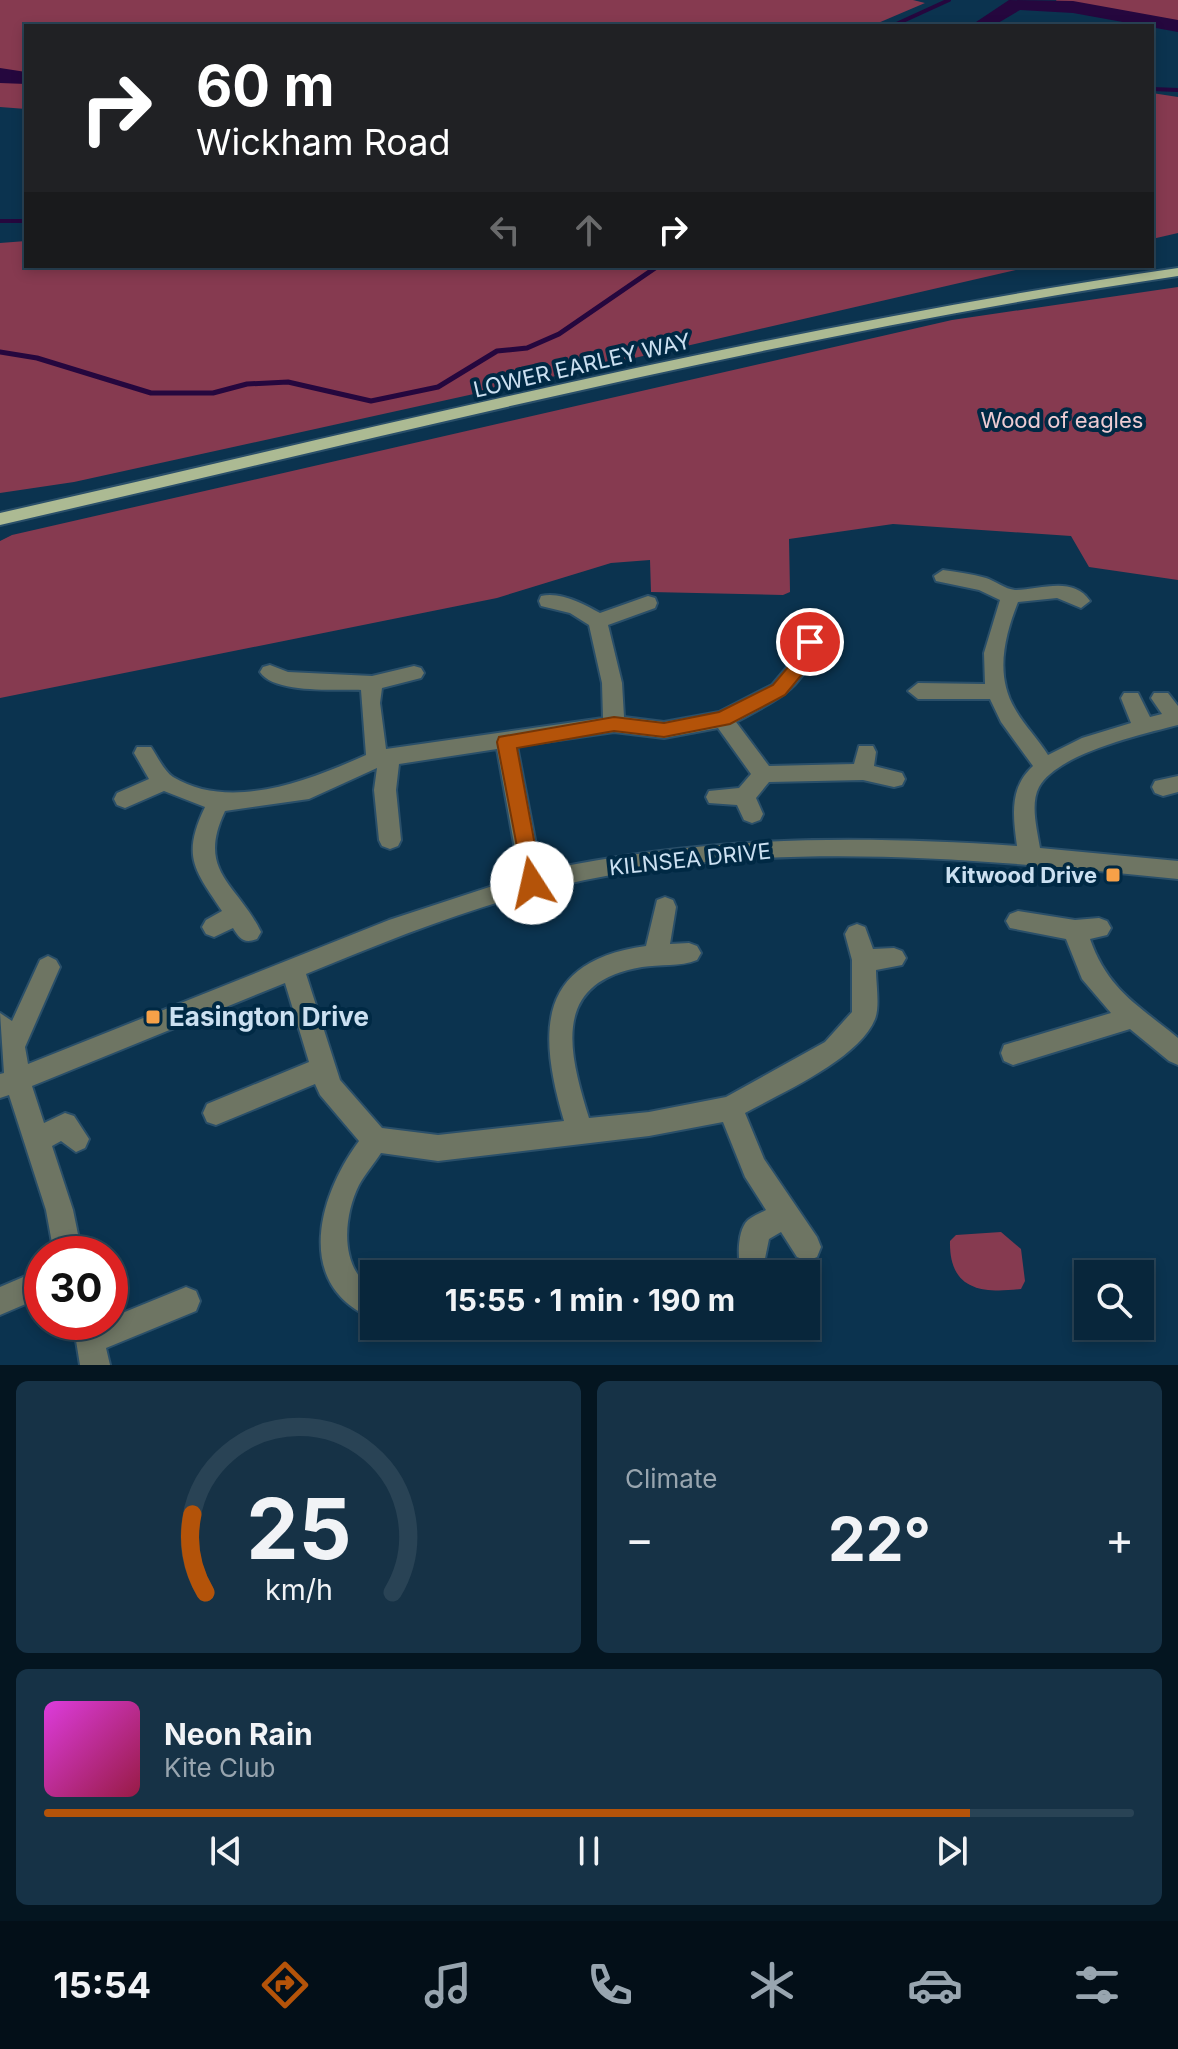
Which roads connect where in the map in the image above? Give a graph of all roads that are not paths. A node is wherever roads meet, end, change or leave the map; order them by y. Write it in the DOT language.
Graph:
graph roads {
  1 [pos="1178,272"];
  2 [pos="0,519"];
  3 [pos="943,576"];
  4 [pos="1011,597"];
  5 [pos="548,601"];
  6 [pos="1081,601"];
  7 [pos="648,603"];
  8 [pos="598,621"];
  9 [pos="818,622"];
  10 [pos="270,672"];
  11 [pos="414,673"];
  12 [pos="372,683"];
  13 [pos="918,691"];
  14 [pos="999,692"];
  15 [pos="1131,698"];
  16 [pos="1161,698"];
  17 [pos="723,719"];
  18 [pos="1175,722"];
  19 [pos="614,724"];
  20 [pos="1144,728"];
  21 [pos="506,742"];
  22 [pos="144,753"];
  23 [pos="383,758"];
  24 [pos="1043,765"];
  25 [pos="764,774"];
  26 [pos="894,779"];
  27 [pos="163,782"];
  28 [pos="717,797"];
  29 [pos="125,799"];
  30 [pos="218,803"];
  31 [pos="390,840"];
  32 [pos="1030,857"];
  33 [pos="1178,870"];
  34 [pos="532,883"];
  35 [pos="665,907"];
  36 [pos="1018,921"];
  37 [pos="233,925"];
  38 [pos="857,934"];
  39 [pos="689,953"];
  40 [pos="656,954"];
  41 [pos="894,958"];
  42 [pos="864,960"];
  43 [pos="48,967"];
  44 [pos="293,969"];
  45 [pos="1131,1018"];
  46 [pos="7,1034"];
  47 [pos="1013,1053"];
  48 [pos="1178,1053"];
  49 [pos="322,1069"];
  50 [pos="9,1083"];
  51 [pos="730,1108"];
  52 [pos="216,1113"];
  53 [pos="581,1133"];
  54 [pos="39,1139"];
  55 [pos="76,1139"];
  56 [pos="375,1140"];
  57 [pos="785,1214"];
  58 [pos="66,1236"];
  59 [pos="807,1247"];
  60 [pos="752,1260"];
  61 [pos="24,1291"];
  62 [pos="360,1299"];
  63 [pos="0,1301"];
  64 [pos="186,1301"];
  65 [pos="92,1342"];
  1 -- 2 [label="main road, LOWER EARLEY WAY"];
  3 -- 4 [label="street"];
  4 -- 6 [label="street"];
  4 -- 14 [label="street"];
  5 -- 8 [label="street"];
  7 -- 8 [label="street"];
  8 -- 19 [label="street"];
  9 -- 17 [label="street"];
  10 -- 12 [label="street"];
  11 -- 12 [label="street"];
  12 -- 23 [label="street"];
  13 -- 14 [label="street"];
  14 -- 24 [label="street"];
  15 -- 20 [label="street"];
  16 -- 18 [label="street"];
  17 -- 19 [label="street"];
  17 -- 25 [label="street"];
  18 -- 20 [label="street"];
  19 -- 21 [label="street"];
  20 -- 24 [label="street"];
  21 -- 23 [label="street"];
  21 -- 34 [label="street"];
  22 -- 27 [label="street"];
  23 -- 30 [label="street"];
  23 -- 31 [label="street"];
  24 -- 32 [label="street"];
  25 -- 26 [label="street"];
  25 -- 28 [label="street"];
  27 -- 29 [label="street"];
  27 -- 30 [label="street"];
  30 -- 37 [label="street"];
  32 -- 33 [label="street, KILNSEA DRIVE"];
  32 -- 34 [label="street, KILNSEA DRIVE"];
  34 -- 44 [label="street, KILNSEA DRIVE"];
  35 -- 40 [label="street"];
  36 -- 45 [label="street"];
  38 -- 42 [label="street"];
  39 -- 40 [label="street"];
  40 -- 53 [label="street"];
  41 -- 42 [label="street"];
  42 -- 51 [label="street"];
  43 -- 46 [label="street"];
  44 -- 49 [label="street"];
  44 -- 50 [label="street, KILNSEA DRIVE"];
  45 -- 47 [label="street"];
  45 -- 48 [label="street"];
  46 -- 50 [label="street"];
  49 -- 52 [label="street"];
  49 -- 56 [label="street"];
  50 -- 54 [label="street"];
  51 -- 53 [label="street"];
  51 -- 57 [label="street"];
  53 -- 56 [label="street"];
  54 -- 55 [label="street"];
  54 -- 58 [label="street"];
  56 -- 62 [label="street"];
  57 -- 59 [label="street"];
  57 -- 60 [label="street"];
  61 -- 63 [label="street"];
  64 -- 65 [label="street"];
}
